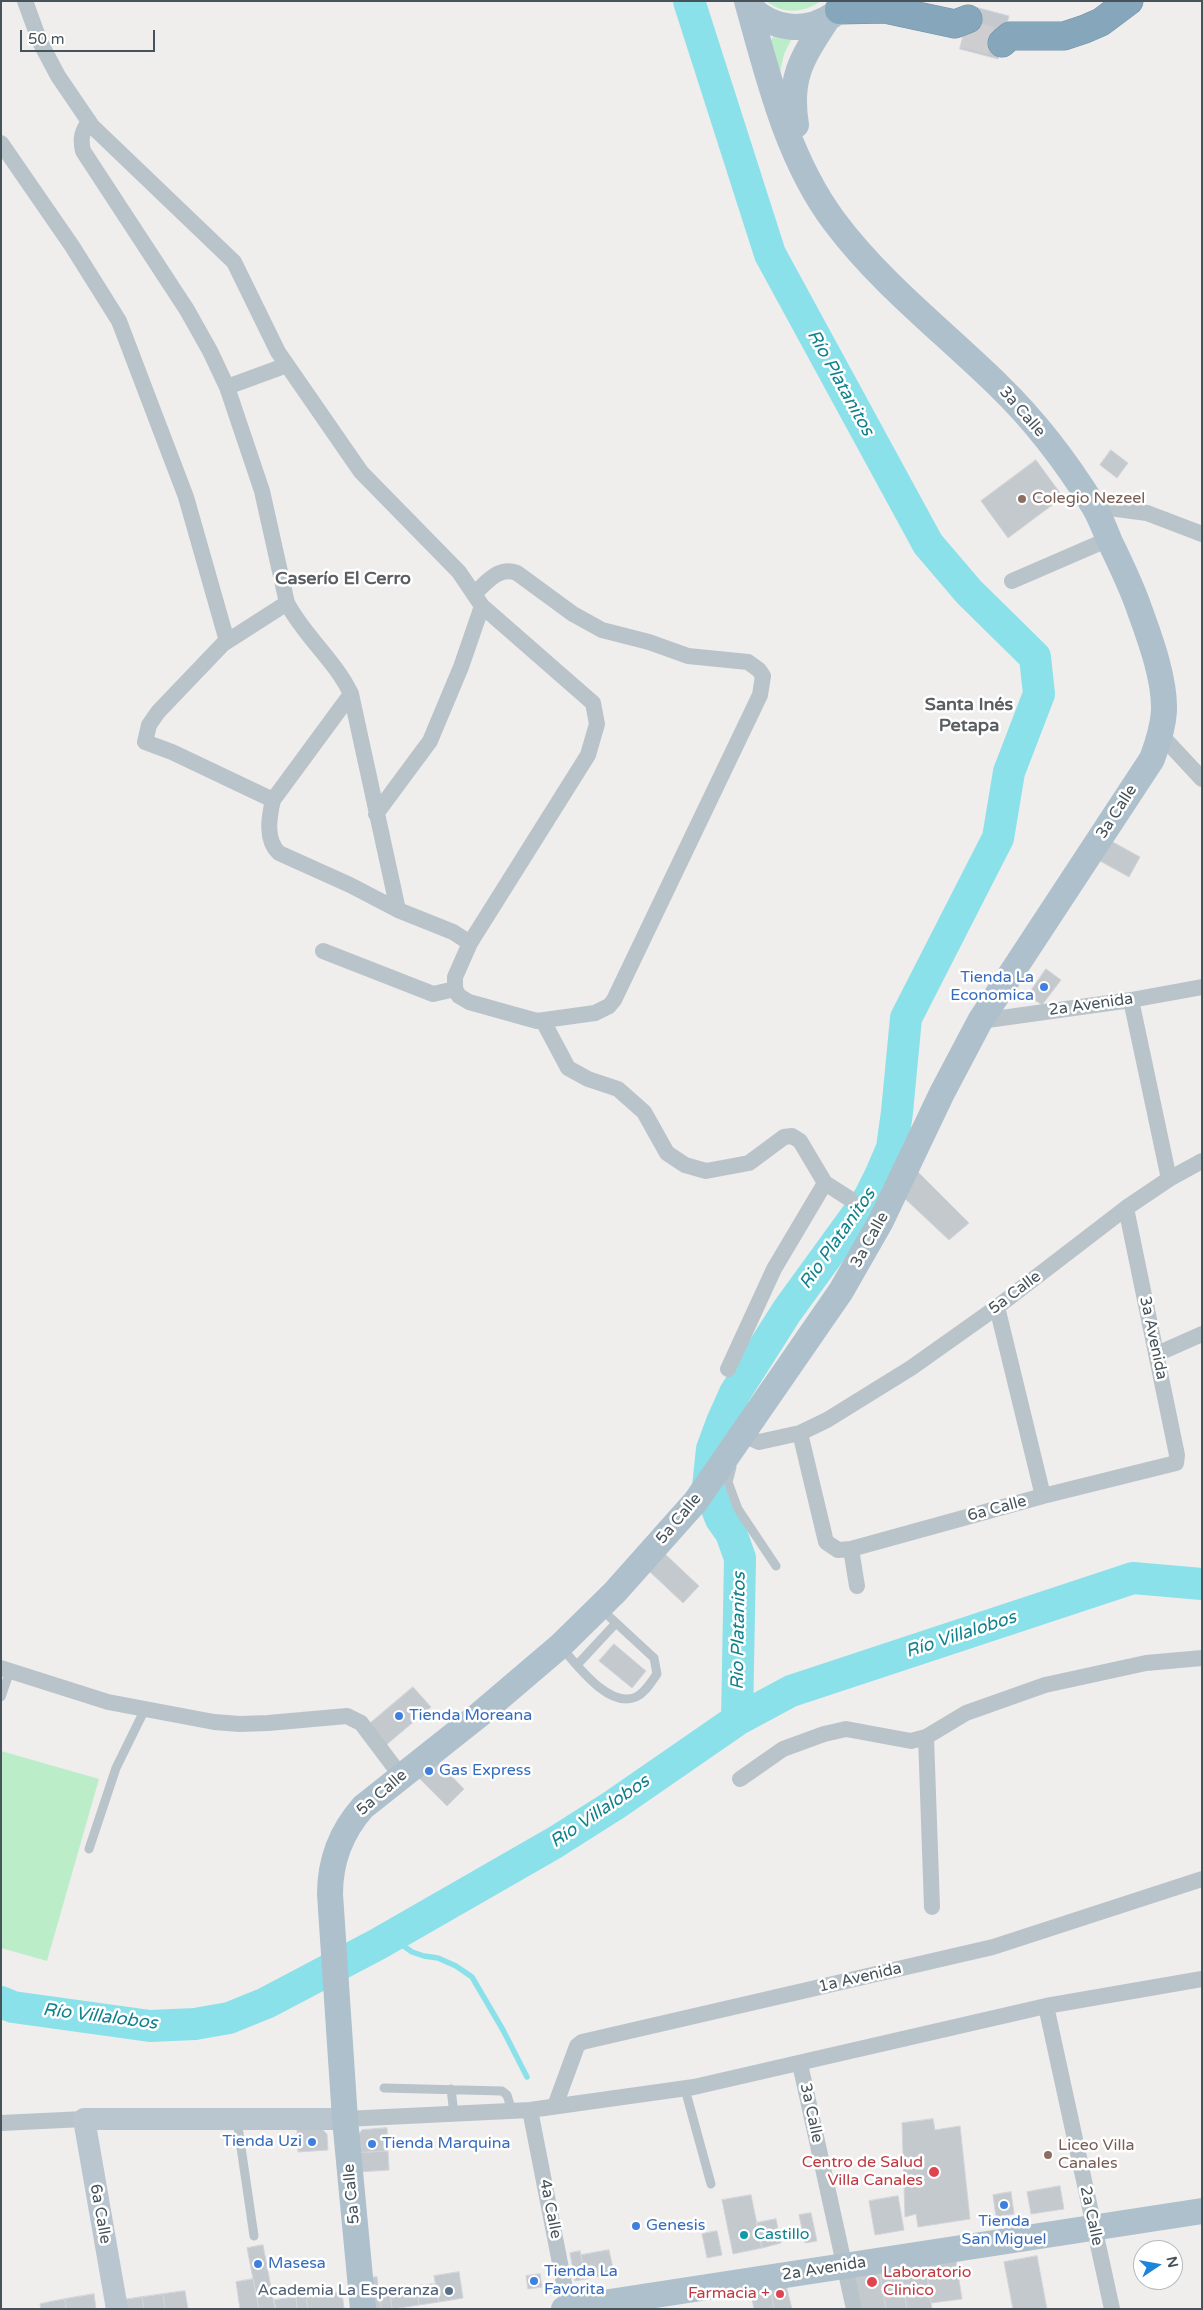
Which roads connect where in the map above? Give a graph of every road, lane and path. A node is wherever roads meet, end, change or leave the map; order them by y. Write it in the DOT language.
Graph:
graph roads {
  1 [pos="25,1"];
  2 [pos="1129,1"];
  3 [pos="748,3"];
  4 [pos="838,10"];
  5 [pos="962,26"];
  6 [pos="1006,36"];
  7 [pos="89,121"];
  8 [pos="1,143"];
  9 [pos="809,184"];
  10 [pos="287,365"];
  11 [pos="227,387"];
  12 [pos="1094,506"];
  13 [pos="1202,534"];
  14 [pos="1109,539"];
  15 [pos="1012,581"];
  16 [pos="479,600"];
  17 [pos="287,603"];
  18 [pos="227,641"];
  19 [pos="351,694"];
  20 [pos="1161,735"];
  21 [pos="1202,779"];
  22 [pos="273,800"];
  23 [pos="376,814"];
  24 [pos="398,910"];
  25 [pos="470,943"];
  26 [pos="323,952"];
  27 [pos="1202,986"];
  28 [pos="455,988"];
  29 [pos="1130,1000"];
  30 [pos="543,1021"];
  31 [pos="980,1021"];
  32 [pos="1202,1161"];
  33 [pos="1169,1179"];
  34 [pos="825,1183"];
  35 [pos="850,1199"];
  36 [pos="1126,1208"];
  37 [pos="997,1307"];
  38 [pos="1202,1334"];
  39 [pos="1157,1354"];
  40 [pos="728,1369"];
  41 [pos="800,1433"];
  42 [pos="741,1434"];
  43 [pos="722,1461"];
  44 [pos="1169,1466"];
  45 [pos="1043,1496"];
  46 [pos="851,1549"];
  47 [pos="776,1566"];
  48 [pos="857,1586"];
  49 [pos="607,1615"];
  50 [pos="560,1646"];
  51 [pos="1202,1658"];
  52 [pos="577,1665"];
  53 [pos="5,1669"];
  54 [pos="1,1696"];
  55 [pos="145,1709"];
  56 [pos="926,1737"];
  57 [pos="401,1776"];
  58 [pos="740,1779"];
  59 [pos="89,1849"];
  60 [pos="1202,1879"];
  61 [pos="932,1908"];
  62 [pos="1202,1979"];
  63 [pos="1046,2006"];
  64 [pos="800,2064"];
  65 [pos="384,2088"];
  66 [pos="451,2089"];
  67 [pos="686,2089"];
  68 [pos="555,2106"];
  69 [pos="530,2110"];
  70 [pos="512,2111"];
  71 [pos="454,2114"];
  72 [pos="84,2119"];
  73 [pos="346,2119"];
  74 [pos="237,2120"];
  75 [pos="1,2123"];
  76 [pos="711,2184"];
  77 [pos="1202,2211"];
  78 [pos="1093,2228"];
  79 [pos="254,2236"];
  80 [pos="845,2266"];
  81 [pos="573,2308"];
  82 [pos="117,2309"];
  83 [pos="363,2309"];
  84 [pos="854,2309"];
  85 [pos="1112,2309"];
  1 -- 7 [label="street"];
  2 -- 6 [label="highway"];
  3 -- 4 [label="main road"];
  3 -- 9 [label="main road"];
  4 -- 5 [label="highway"];
  4 -- 9 [label="main road"];
  7 -- 10 [label="street"];
  7 -- 11 [label="street"];
  8 -- 18 [label="street"];
  9 -- 12 [label="main road, 3a Calle"];
  10 -- 11 [label="street"];
  10 -- 16 [label="street"];
  11 -- 17 [label="street"];
  12 -- 13 [label="street"];
  12 -- 14 [label="main road, 3a Calle"];
  14 -- 15 [label="street"];
  14 -- 20 [label="main road, 3a Calle"];
  16 -- 23 [label="street"];
  16 -- 25 [label="street"];
  16 -- 30 [label="street"];
  17 -- 18 [label="street"];
  17 -- 19 [label="street"];
  18 -- 22 [label="street"];
  19 -- 22 [label="street"];
  19 -- 23 [label="street"];
  20 -- 21 [label="street"];
  20 -- 31 [label="main road, 3a Calle"];
  22 -- 24 [label="street"];
  23 -- 24 [label="street"];
  24 -- 25 [label="street"];
  25 -- 28 [label="street"];
  26 -- 28 [label="street"];
  27 -- 29 [label="street, 2a Avenida"];
  28 -- 30 [label="street"];
  29 -- 31 [label="street, 2a Avenida"];
  29 -- 33 [label="street"];
  30 -- 34 [label="street"];
  31 -- 42 [label="main road, 3a Calle"];
  32 -- 33 [label="street, 5a Calle"];
  33 -- 36 [label="street, 5a Calle"];
  34 -- 35 [label="street"];
  34 -- 40 [label="street"];
  36 -- 37 [label="street, 5a Calle"];
  36 -- 39 [label="street, 3a Avenida"];
  37 -- 41 [label="street, 5a Calle"];
  37 -- 45 [label="street"];
  38 -- 39 [label="street"];
  39 -- 44 [label="street, 3a Avenida"];
  41 -- 42 [label="street, 5a Calle"];
  41 -- 46 [label="street, 6a Calle"];
  42 -- 43 [label="main road, 3a Calle"];
  43 -- 47 [label="lane"];
  43 -- 49 [label="main road, 5a Calle"];
  44 -- 45 [label="street, 6a Calle"];
  45 -- 46 [label="street, 6a Calle"];
  46 -- 48 [label="street"];
  49 -- 50 [label="main road, 5a Calle"];
  49 -- 52 [label="lane"];
  49 -- 52 [label="lane"];
  50 -- 52 [label="lane"];
  50 -- 57 [label="main road, 5a Calle"];
  51 -- 56 [label="street"];
  53 -- 54 [label="lane"];
  53 -- 55 [label="street"];
  55 -- 57 [label="street"];
  55 -- 59 [label="lane"];
  56 -- 58 [label="street"];
  56 -- 61 [label="street"];
  57 -- 73 [label="main road, 5a Calle"];
  60 -- 68 [label="street, 1a Avenida"];
  62 -- 63 [label="street"];
  63 -- 64 [label="street"];
  63 -- 78 [label="street, 2a Calle"];
  64 -- 67 [label="street"];
  64 -- 80 [label="street, 3a Calle"];
  65 -- 66 [label="lane"];
  66 -- 70 [label="lane"];
  66 -- 71 [label="lane"];
  67 -- 68 [label="street"];
  67 -- 76 [label="lane"];
  68 -- 69 [label="street"];
  69 -- 70 [label="street"];
  69 -- 81 [label="street, 4a Calle"];
  70 -- 71 [label="street"];
  71 -- 73 [label="street"];
  72 -- 74 [label="main road"];
  72 -- 75 [label="street"];
  72 -- 82 [label="main road, 6a Calle"];
  73 -- 74 [label="main road"];
  73 -- 83 [label="main road, 5a Calle"];
  74 -- 79 [label="lane"];
  77 -- 78 [label="main road, 2a Avenida"];
  78 -- 80 [label="main road, 2a Avenida"];
  78 -- 85 [label="street, 2a Calle"];
  80 -- 81 [label="main road, 2a Avenida"];
  80 -- 84 [label="street, 3a Calle"];
}
